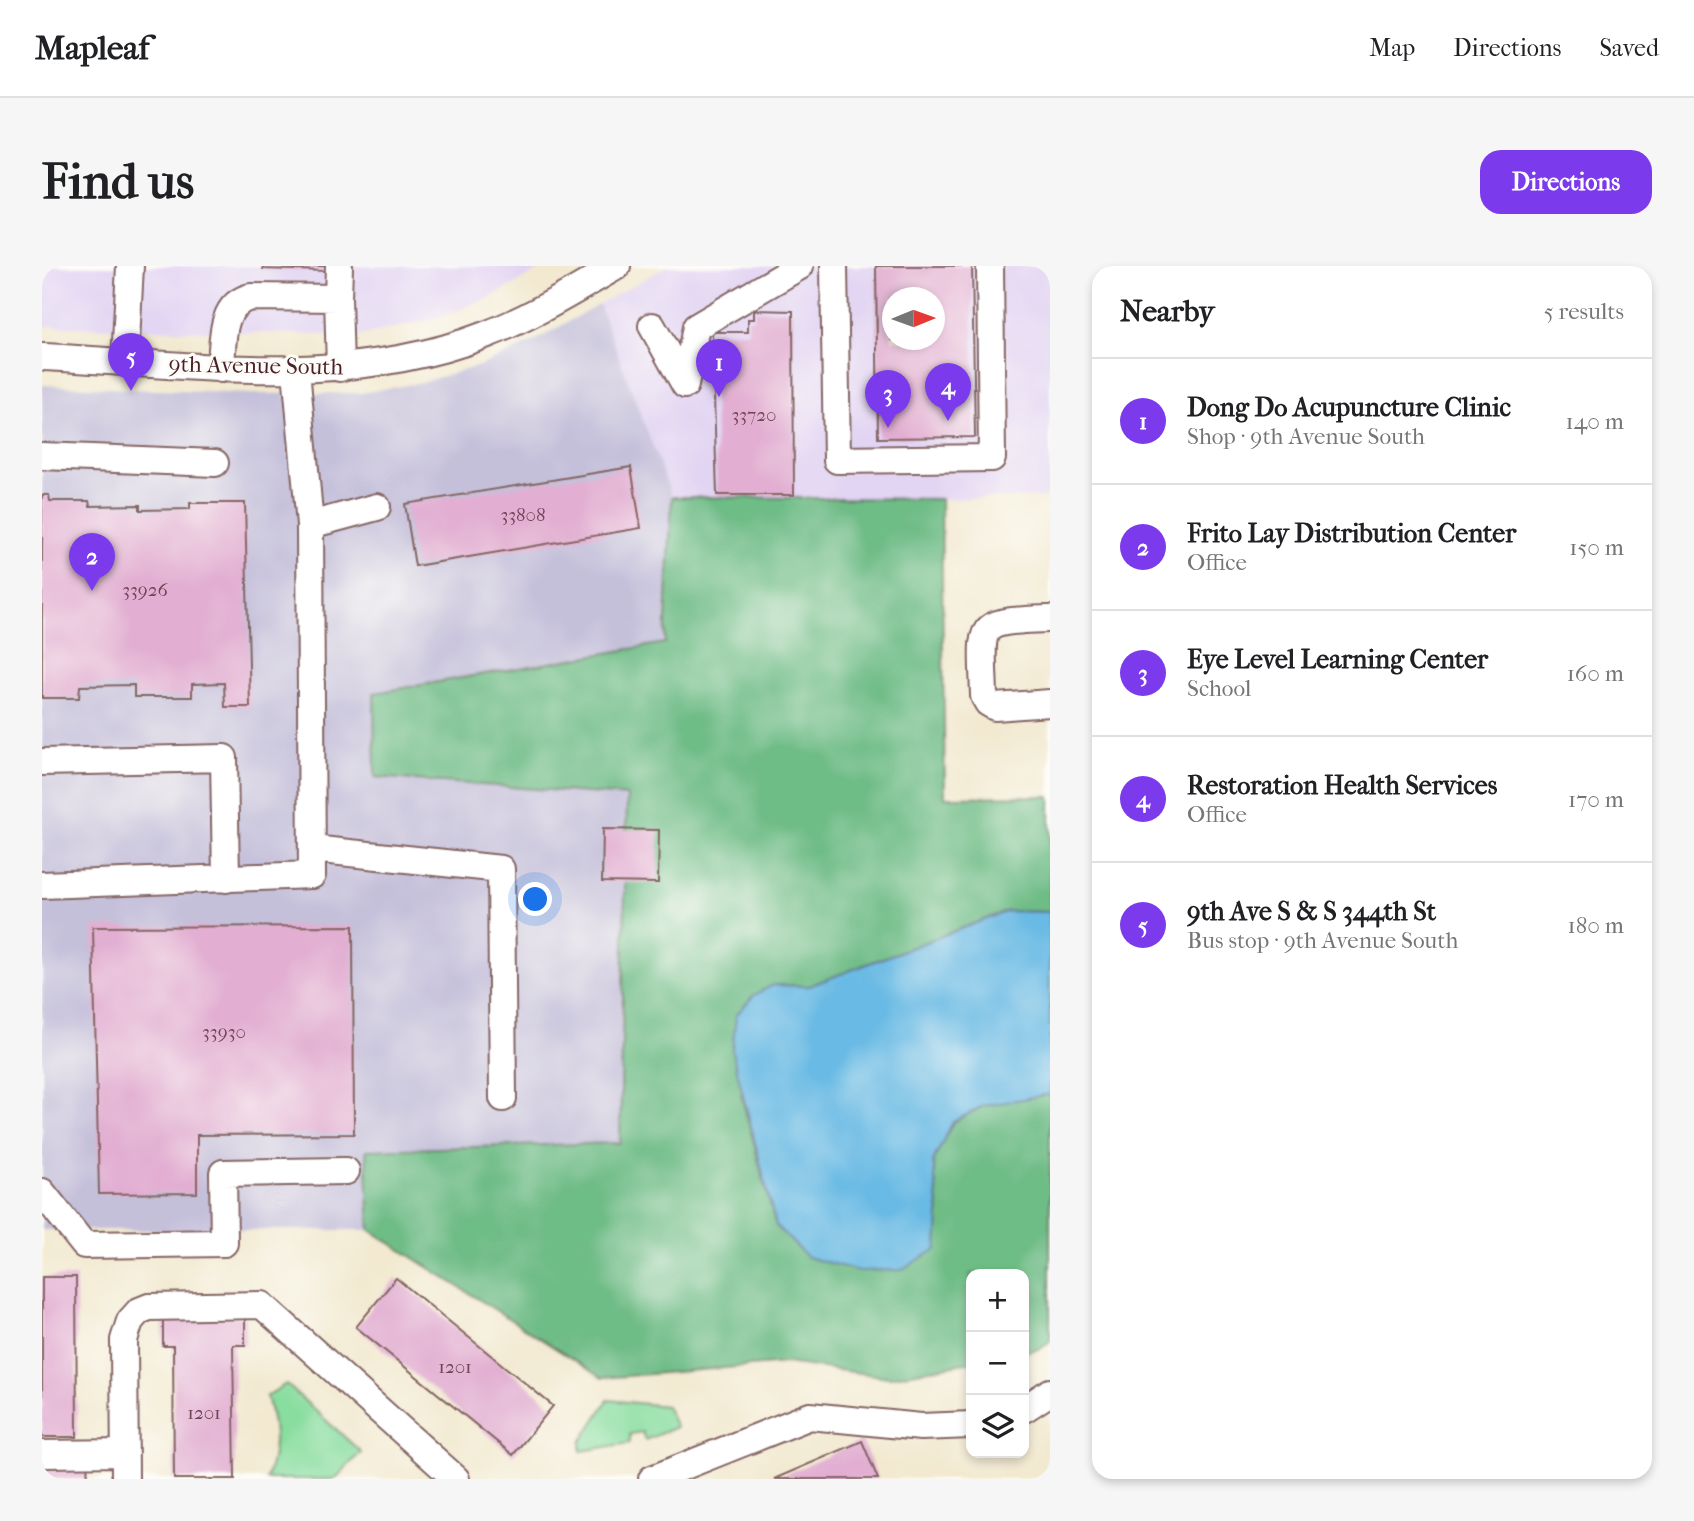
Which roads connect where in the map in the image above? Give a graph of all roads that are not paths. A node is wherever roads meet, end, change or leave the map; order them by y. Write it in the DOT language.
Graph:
graph roads {
  1 [pos="130,266"];
  2 [pos="339,266"];
  3 [pos="617,266"];
  4 [pos="800,266"];
  5 [pos="834,266"];
  6 [pos="990,266"];
  7 [pos="338,298"];
  8 [pos="652,326"];
  9 [pos="42,357"];
  10 [pos="125,361"];
  11 [pos="340,368"];
  12 [pos="221,369"];
  13 [pos="296,370"];
  14 [pos="42,457"];
  15 [pos="215,463"];
  16 [pos="377,507"];
  17 [pos="310,525"];
  18 [pos="1050,619"];
  19 [pos="1050,703"];
  20 [pos="42,762"];
  21 [pos="312,849"];
  22 [pos="226,879"];
  23 [pos="42,885"];
  24 [pos="503,1098"];
  25 [pos="345,1171"];
  26 [pos="42,1192"];
  27 [pos="1050,1392"];
  28 [pos="1029,1406"];
  29 [pos="966,1425"];
  30 [pos="125,1453"];
  31 [pos="42,1454"];
  32 [pos="125,1479"];
  33 [pos="456,1479"];
  34 [pos="652,1479"];
  1 -- 10 [label="street"];
  2 -- 7 [label="street"];
  3 -- 11 [label="street, 9th Avenue South"];
  4 -- 8 [label="street"];
  5 -- 6 [label="street"];
  7 -- 11 [label="street"];
  7 -- 12 [label="street"];
  9 -- 10 [label="street, 9th Avenue South"];
  10 -- 12 [label="street, 9th Avenue South"];
  11 -- 13 [label="street, 9th Avenue South"];
  12 -- 13 [label="street, 9th Avenue South"];
  13 -- 17 [label="street"];
  14 -- 15 [label="street"];
  16 -- 17 [label="street"];
  17 -- 21 [label="street"];
  18 -- 19 [label="street"];
  20 -- 22 [label="street"];
  21 -- 22 [label="street"];
  21 -- 24 [label="street"];
  22 -- 23 [label="street"];
  25 -- 26 [label="street"];
  27 -- 28 [label="street"];
  29 -- 34 [label="street"];
  30 -- 31 [label="street"];
  30 -- 32 [label="street"];
  30 -- 33 [label="street"];
}
